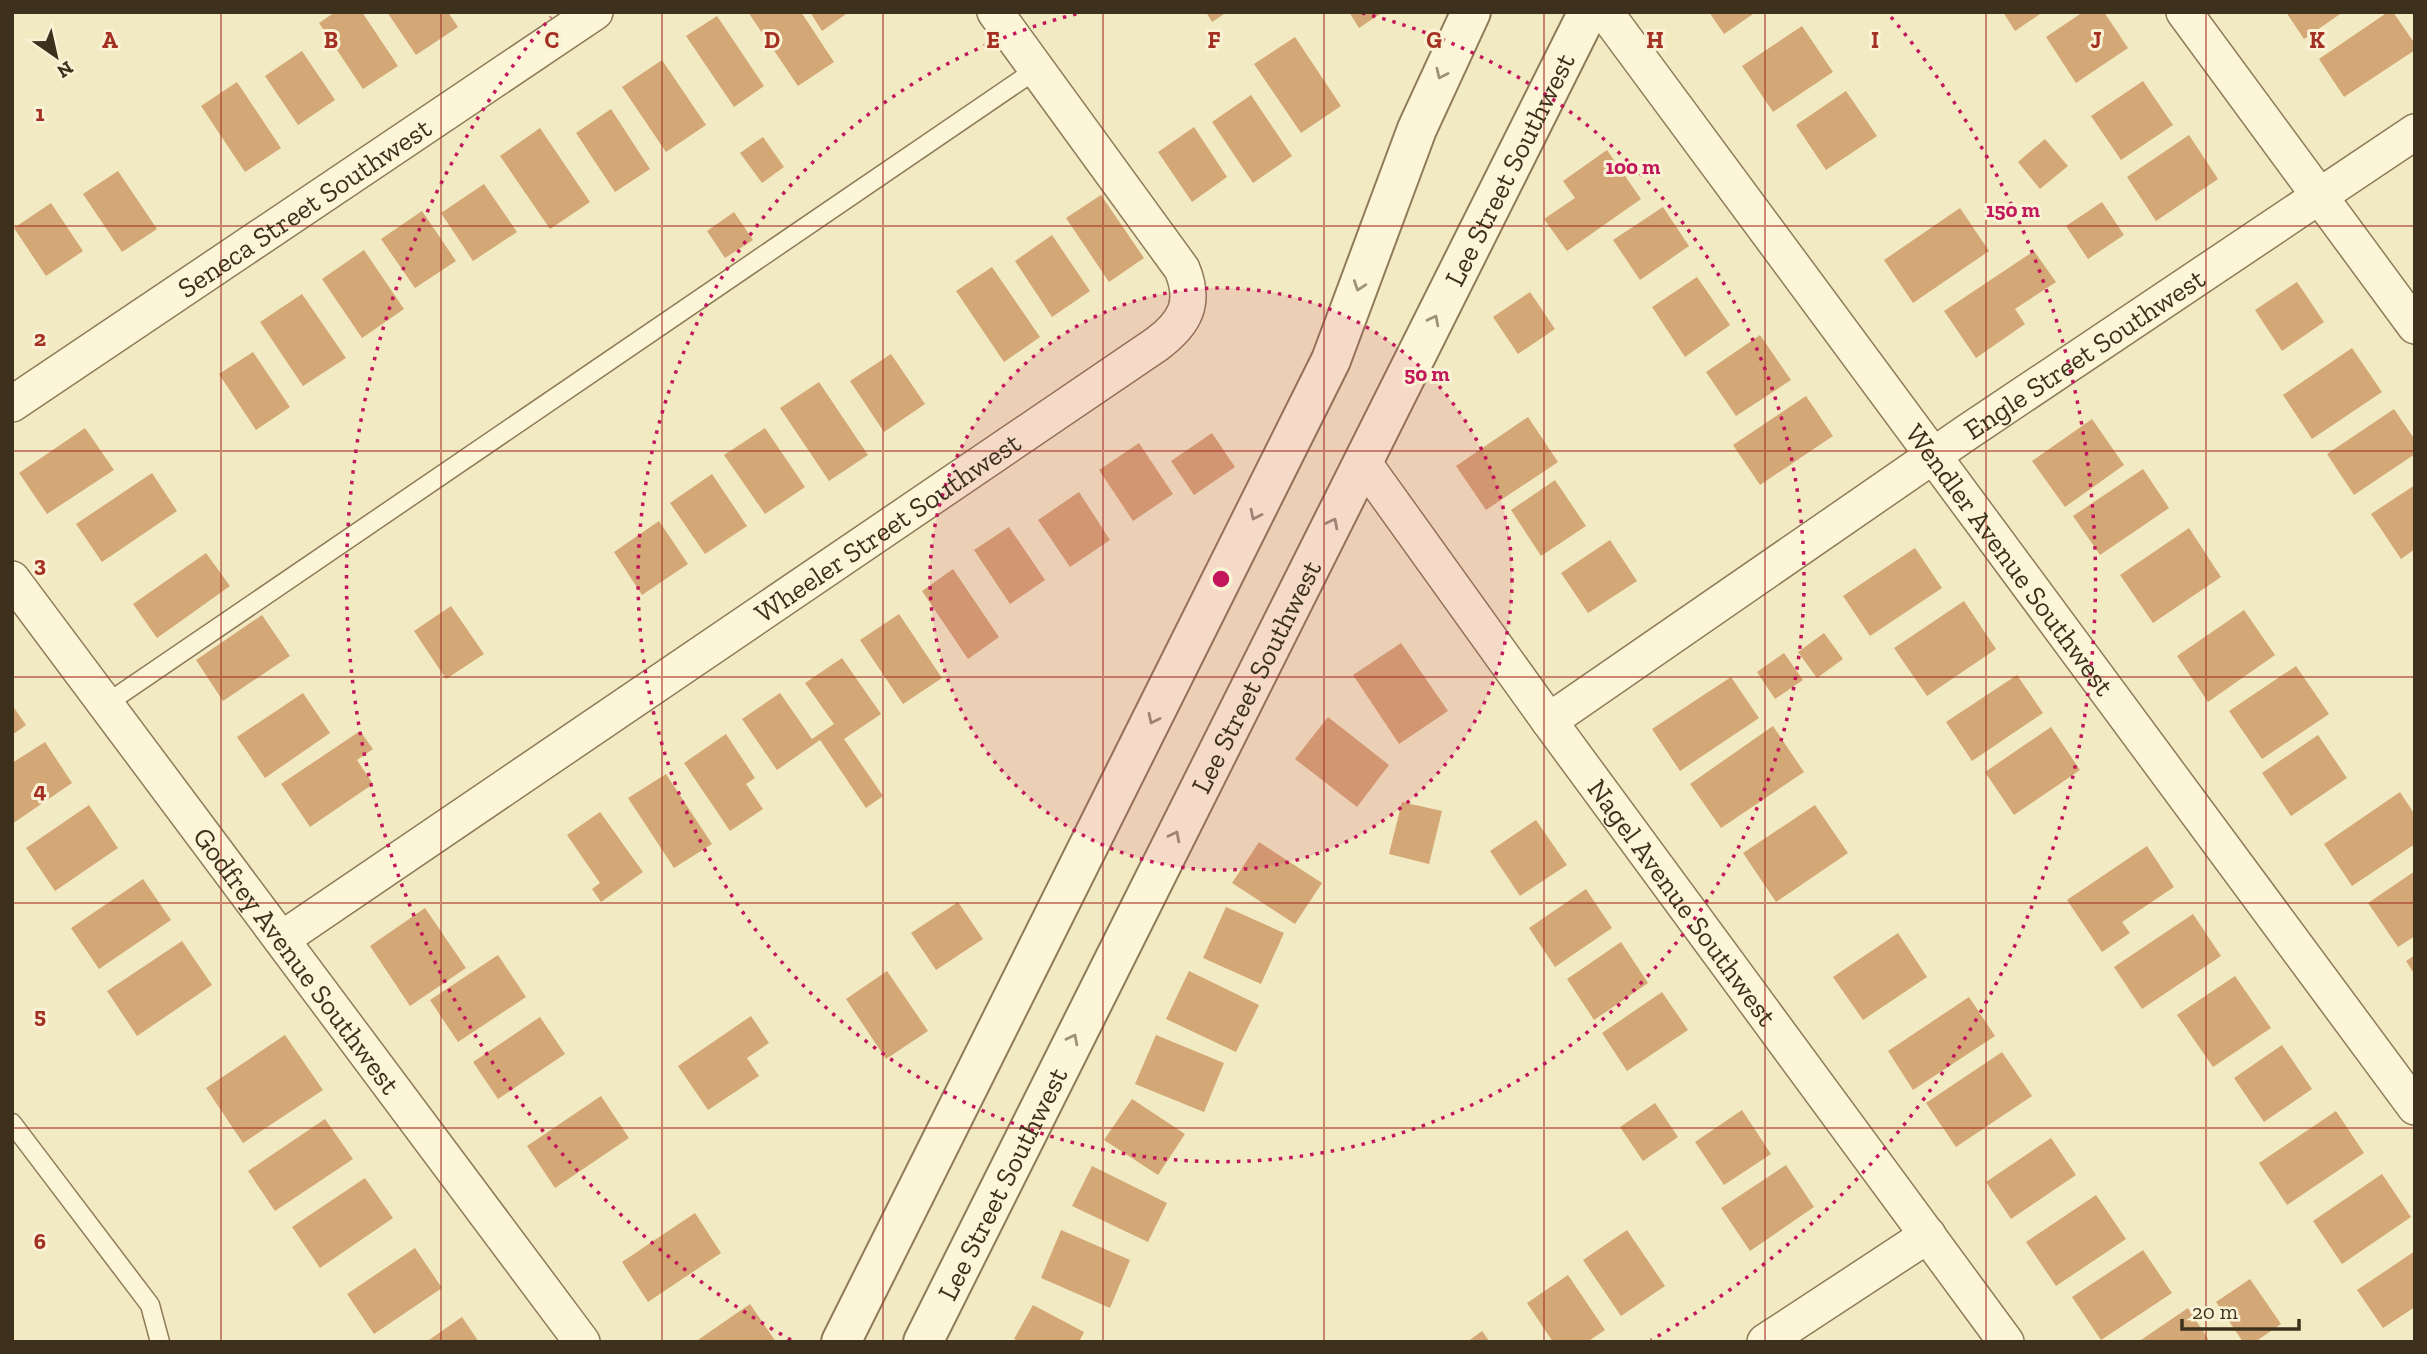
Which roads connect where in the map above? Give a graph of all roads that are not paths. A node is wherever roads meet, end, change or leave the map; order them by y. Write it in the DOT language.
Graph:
graph roads {
  1 [pos="595,12"];
  2 [pos="995,12"];
  3 [pos="1471,12"];
  4 [pos="1588,12"];
  5 [pos="1605,12"];
  6 [pos="2184,12"];
  7 [pos="1037,69"];
  8 [pos="2415,132"];
  9 [pos="2318,196"];
  10 [pos="2415,326"];
  11 [pos="12,404"];
  12 [pos="1932,456"];
  13 [pos="1363,462"];
  14 [pos="12,579"];
  15 [pos="106,704"];
  16 [pos="1549,721"];
  17 [pos="282,939"];
  18 [pos="2415,1107"];
  19 [pos="12,1123"];
  20 [pos="1928,1235"];
  21 [pos="160,1342"];
  22 [pos="582,1342"];
  23 [pos="841,1342"];
  24 [pos="923,1342"];
  25 [pos="1765,1342"];
  26 [pos="2006,1342"];
  1 -- 11 [label="street, Seneca Street Southwest"];
  2 -- 7 [label="street, Wheeler Street Southwest"];
  3 -- 23 [label="street, one-way"];
  13 -- 4 [label="street, Lee Street Southwest, one-way"];
  5 -- 12 [label="street, Wendler Avenue Southwest"];
  6 -- 9 [label="street"];
  7 -- 15 [label="lane"];
  7 -- 17 [label="street, Wheeler Street Southwest"];
  8 -- 9 [label="street, Engle Street Southwest"];
  9 -- 10 [label="street"];
  9 -- 12 [label="street, Engle Street Southwest"];
  12 -- 16 [label="street, Engle Street Southwest"];
  12 -- 18 [label="street, Wendler Avenue Southwest"];
  13 -- 16 [label="street, Nagel Avenue Southwest"];
  24 -- 13 [label="street, Lee Street Southwest, one-way"];
  14 -- 15 [label="street, Godfrey Avenue Southwest"];
  15 -- 17 [label="street, Godfrey Avenue Southwest"];
  16 -- 20 [label="street, Nagel Avenue Southwest"];
  17 -- 22 [label="street, Godfrey Avenue Southwest"];
  19 -- 21 [label="lane"];
  20 -- 25 [label="street"];
  20 -- 26 [label="street, Nagel Avenue Southwest"];
}
